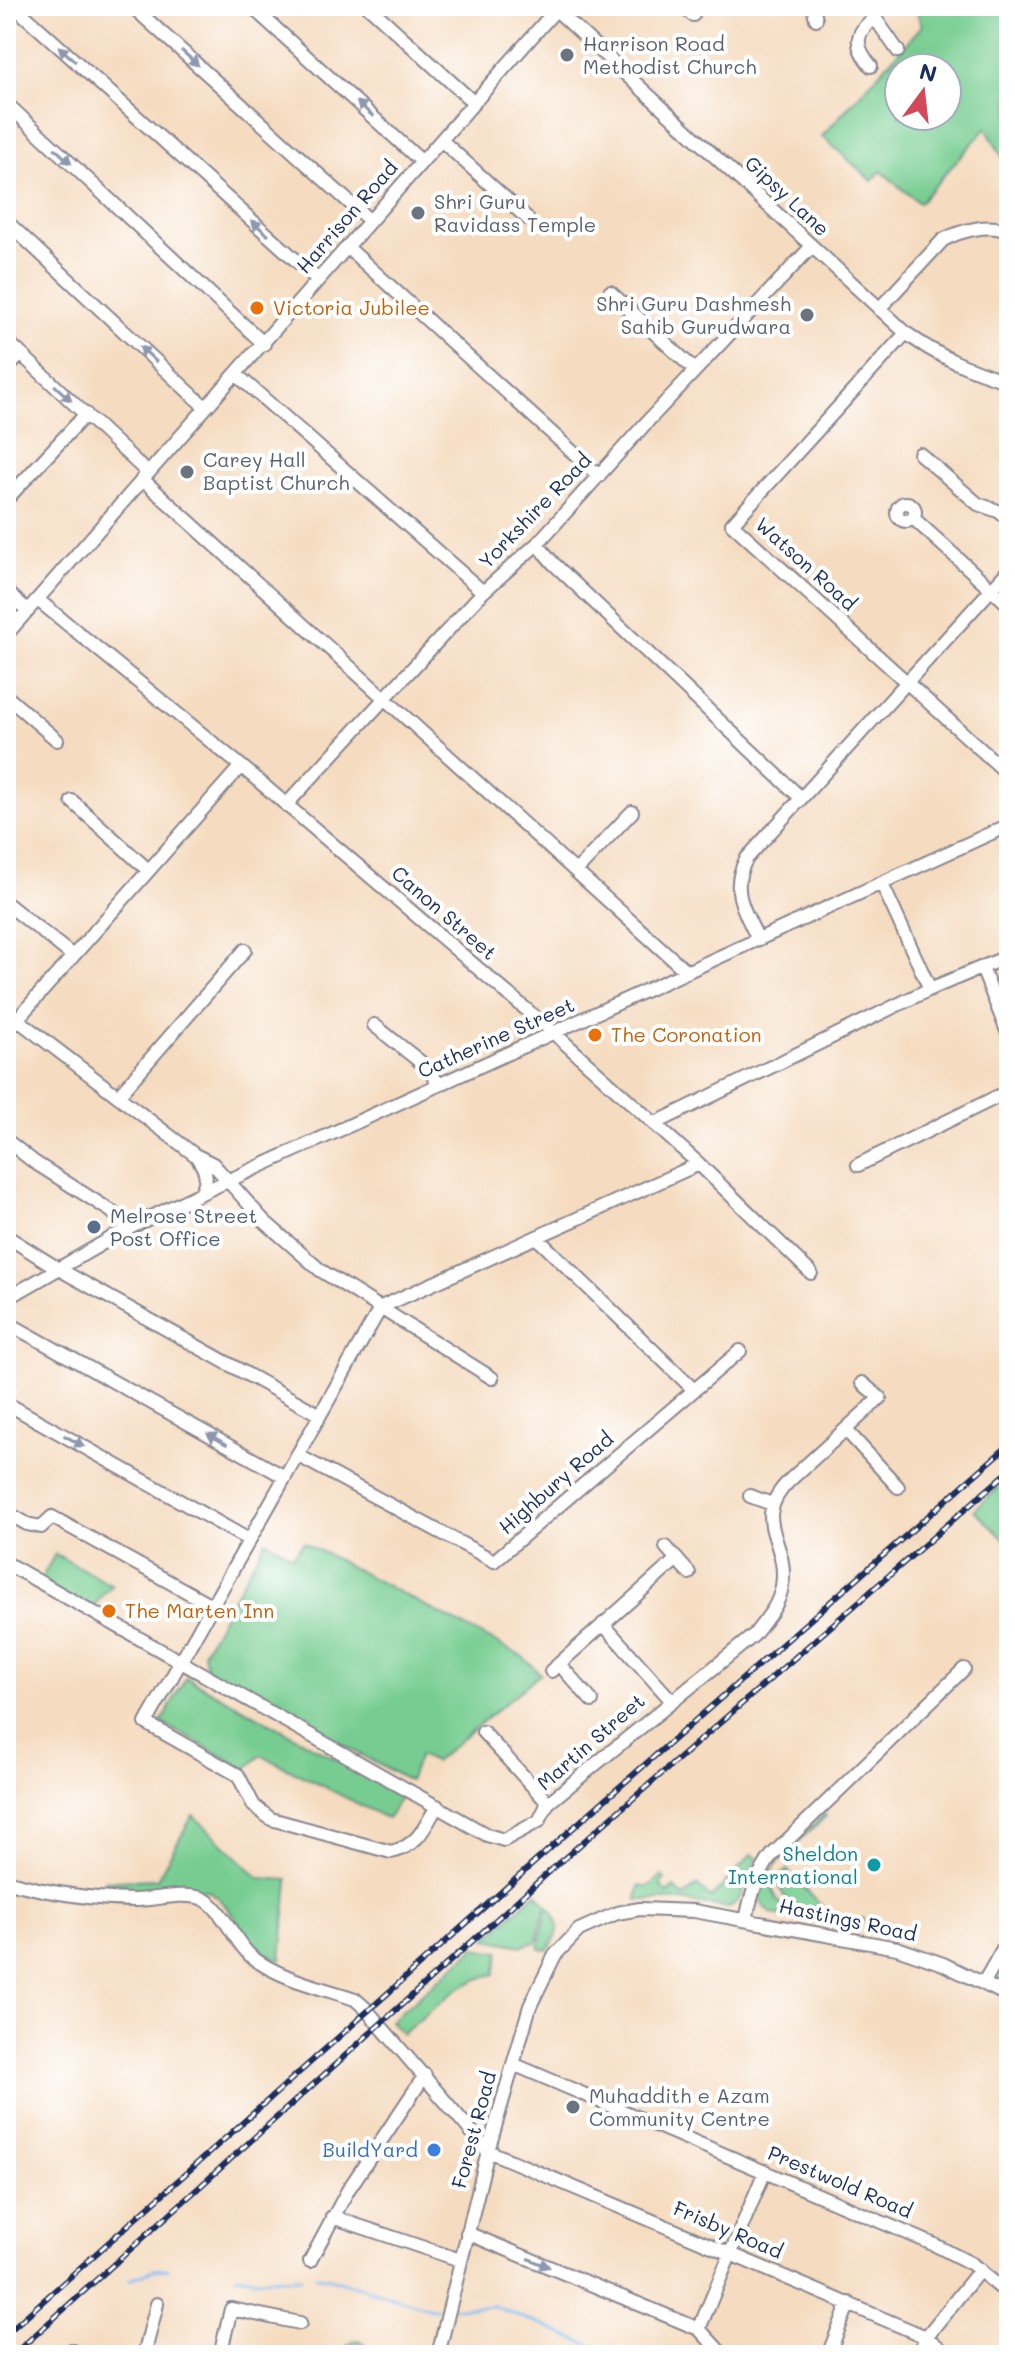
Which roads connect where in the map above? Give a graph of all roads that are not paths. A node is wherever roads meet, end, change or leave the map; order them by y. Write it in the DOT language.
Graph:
graph roads {
  1 [pos="13,6"];
  2 [pos="132,6"];
  3 [pos="251,6"];
  4 [pos="368,6"];
  5 [pos="682,6"];
  6 [pos="556,7"];
  7 [pos="6,12"];
  8 [pos="873,12"];
  9 [pos="693,15"];
  10 [pos="898,51"];
  11 [pos="871,66"];
  12 [pos="6,103"];
  13 [pos="474,103"];
  14 [pos="441,140"];
  15 [pos="422,162"];
  16 [pos="527,218"];
  17 [pos="6,221"];
  18 [pos="370,221"];
  19 [pos="1009,233"];
  20 [pos="812,246"];
  21 [pos="347,247"];
  22 [pos="318,280"];
  23 [pos="610,292"];
  24 [pos="879,309"];
  25 [pos="906,333"];
  26 [pos="6,340"];
  27 [pos="264,344"];
  28 [pos="21,354"];
  29 [pos="6,370"];
  30 [pos="695,370"];
  31 [pos="237,375"];
  32 [pos="1009,382"];
  33 [pos="205,407"];
  34 [pos="86,414"];
  35 [pos="920,454"];
  36 [pos="145,476"];
  37 [pos="599,476"];
  38 [pos="6,500"];
  39 [pos="913,518"];
  40 [pos="1009,519"];
  41 [pos="537,544"];
  42 [pos="1009,570"];
  43 [pos="991,589"];
  44 [pos="6,591"];
  45 [pos="483,592"];
  46 [pos="38,600"];
  47 [pos="1009,605"];
  48 [pos="28,611"];
  49 [pos="6,635"];
  50 [pos="907,682"];
  51 [pos="6,696"];
  52 [pos="386,697"];
  53 [pos="57,740"];
  54 [pos="241,766"];
  55 [pos="1009,775"];
  56 [pos="801,798"];
  57 [pos="72,801"];
  58 [pos="287,804"];
  59 [pos="632,812"];
  60 [pos="1009,825"];
  61 [pos="148,870"];
  62 [pos="577,870"];
  63 [pos="882,884"];
  64 [pos="6,903"];
  65 [pos="758,939"];
  66 [pos="245,950"];
  67 [pos="73,956"];
  68 [pos="1009,956"];
  69 [pos="982,968"];
  70 [pos="687,972"];
  71 [pos="930,989"];
  72 [pos="6,1011"];
  73 [pos="17,1019"];
  74 [pos="374,1025"];
  75 [pos="6,1032"];
  76 [pos="555,1034"];
  77 [pos="1009,1036"];
  78 [pos="439,1085"];
  79 [pos="1009,1091"];
  80 [pos="118,1096"];
  81 [pos="654,1124"];
  82 [pos="6,1140"];
  83 [pos="195,1155"];
  84 [pos="699,1164"];
  85 [pos="858,1165"];
  86 [pos="227,1181"];
  87 [pos="199,1194"];
  88 [pos="129,1228"];
  89 [pos="6,1236"];
  90 [pos="536,1237"];
  91 [pos="57,1268"];
  92 [pos="811,1273"];
  93 [pos="6,1299"];
  94 [pos="381,1307"];
  95 [pos="6,1322"];
  96 [pos="740,1351"];
  97 [pos="492,1378"];
  98 [pos="862,1383"];
  99 [pos="694,1390"];
  100 [pos="6,1403"];
  101 [pos="320,1415"];
  102 [pos="846,1430"];
  103 [pos="297,1455"];
  104 [pos="285,1477"];
  105 [pos="898,1487"];
  106 [pos="750,1496"];
  107 [pos="772,1504"];
  108 [pos="6,1512"];
  109 [pos="249,1540"];
  110 [pos="666,1547"];
  111 [pos="677,1559"];
  112 [pos="6,1563"];
  113 [pos="689,1573"];
  114 [pos="211,1605"];
  115 [pos="603,1624"];
  116 [pos="181,1662"];
  117 [pos="964,1669"];
  118 [pos="671,1700"];
  119 [pos="592,1701"];
  120 [pos="483,1732"];
  121 [pos="548,1803"];
  122 [pos="437,1806"];
  123 [pos="6,1881"];
  124 [pos="746,1920"];
  125 [pos="579,1930"];
  126 [pos="1009,1938"];
  127 [pos="984,1982"];
  128 [pos="1009,1996"];
  129 [pos="513,2064"];
  130 [pos="425,2075"];
  131 [pos="488,2151"];
  132 [pos="765,2171"];
  133 [pos="332,2217"];
  134 [pos="467,2233"];
  135 [pos="730,2253"];
  136 [pos="460,2260"];
  137 [pos="310,2261"];
  138 [pos="980,2270"];
  139 [pos="1009,2295"];
  140 [pos="849,2303"];
  141 [pos="157,2304"];
  142 [pos="300,2323"];
  143 [pos="699,2329"];
  144 [pos="926,2337"];
  145 [pos="442,2354"];
  146 [pos="144,2355"];
  147 [pos="220,2355"];
  148 [pos="723,2355"];
  149 [pos="828,2355"];
  150 [pos="919,2355"];
  151 [pos="948,2355"];
  1 -- 7 [label="main road"];
  22 -- 1 [label="street, one-way"];
  2 -- 18 [label="street, one-way"];
  15 -- 3 [label="street, one-way"];
  4 -- 13 [label="street"];
  5 -- 9 [label="street"];
  6 -- 13 [label="street, Harrison Road"];
  6 -- 20 [label="street, Gipsy Lane"];
  8 -- 10 [label="street"];
  8 -- 11 [label="street"];
  12 -- 27 [label="street, one-way"];
  13 -- 14 [label="street, Harrison Road"];
  14 -- 15 [label="street, Harrison Road"];
  14 -- 16 [label="street"];
  15 -- 18 [label="street, Harrison Road"];
  33 -- 17 [label="street, one-way"];
  18 -- 21 [label="street, Harrison Road"];
  19 -- 24 [label="street"];
  20 -- 24 [label="street, Gipsy Lane"];
  20 -- 30 [label="street, Yorkshire Road"];
  21 -- 22 [label="street, Harrison Road"];
  21 -- 37 [label="street"];
  22 -- 27 [label="street, Harrison Road"];
  23 -- 30 [label="street"];
  24 -- 25 [label="street, Gipsy Lane"];
  25 -- 32 [label="street, Gipsy Lane"];
  25 -- 50 [label="street, Watson Road"];
  26 -- 28 [label="street"];
  27 -- 31 [label="street, Harrison Road"];
  28 -- 29 [label="street"];
  28 -- 34 [label="street, one-way"];
  30 -- 37 [label="street, Yorkshire Road"];
  31 -- 33 [label="street, Harrison Road"];
  31 -- 45 [label="street"];
  33 -- 36 [label="street, Harrison Road"];
  34 -- 36 [label="street"];
  34 -- 38 [label="street"];
  35 -- 40 [label="street"];
  36 -- 46 [label="street, Harrison Road"];
  36 -- 52 [label="street"];
  37 -- 41 [label="street, Yorkshire Road"];
  39 -- 43 [label="street"];
  41 -- 45 [label="street, Yorkshire Road"];
  41 -- 56 [label="street"];
  42 -- 43 [label="street"];
  43 -- 47 [label="street"];
  43 -- 50 [label="street"];
  44 -- 48 [label="street"];
  45 -- 52 [label="street, Yorkshire Road"];
  46 -- 48 [label="street, Harrison Road"];
  46 -- 54 [label="street, Canon Street"];
  48 -- 49 [label="street, Harrison Road"];
  50 -- 55 [label="street, Watson Road"];
  50 -- 56 [label="street"];
  51 -- 53 [label="street"];
  52 -- 58 [label="street, Yorkshire Road"];
  52 -- 62 [label="street"];
  54 -- 58 [label="street, Canon Street"];
  54 -- 61 [label="street"];
  56 -- 65 [label="street"];
  57 -- 61 [label="street"];
  58 -- 76 [label="street, Canon Street"];
  59 -- 62 [label="street"];
  60 -- 63 [label="street, Catherine Street"];
  61 -- 67 [label="street"];
  62 -- 70 [label="street"];
  63 -- 65 [label="street, Catherine Street"];
  63 -- 71 [label="street"];
  64 -- 67 [label="street"];
  65 -- 70 [label="street, Catherine Street"];
  66 -- 80 [label="street"];
  67 -- 73 [label="street"];
  68 -- 69 [label="street"];
  69 -- 71 [label="street"];
  69 -- 77 [label="street"];
  70 -- 76 [label="street, Catherine Street"];
  71 -- 81 [label="street"];
  72 -- 73 [label="street"];
  73 -- 75 [label="street"];
  73 -- 80 [label="street"];
  74 -- 78 [label="street"];
  76 -- 78 [label="street, Catherine Street"];
  76 -- 81 [label="street, Canon Street"];
  78 -- 86 [label="street, Catherine Street"];
  79 -- 85 [label="street"];
  80 -- 83 [label="street"];
  81 -- 84 [label="street, Canon Street"];
  82 -- 88 [label="street"];
  83 -- 86 [label="street"];
  83 -- 87 [label="street"];
  84 -- 90 [label="street"];
  84 -- 92 [label="street, Canon Street"];
  86 -- 87 [label="street, Catherine Street"];
  86 -- 94 [label="street"];
  87 -- 88 [label="street, Catherine Street"];
  88 -- 91 [label="street, Catherine Street"];
  89 -- 91 [label="street"];
  90 -- 94 [label="street"];
  90 -- 99 [label="street"];
  91 -- 93 [label="street, Catherine Street"];
  91 -- 101 [label="street"];
  94 -- 97 [label="street"];
  94 -- 101 [label="street"];
  104 -- 95 [label="street, one-way"];
  96 -- 99 [label="street, Highbury Road"];
  98 -- 102 [label="street"];
  99 -- 103 [label="street, Highbury Road"];
  100 -- 109 [label="street, one-way"];
  101 -- 103 [label="street"];
  102 -- 105 [label="street"];
  102 -- 107 [label="street"];
  103 -- 104 [label="street"];
  104 -- 109 [label="street"];
  106 -- 107 [label="street"];
  107 -- 118 [label="street, Martin Street"];
  108 -- 114 [label="street"];
  109 -- 114 [label="street"];
  110 -- 111 [label="street"];
  111 -- 113 [label="street"];
  111 -- 115 [label="street"];
  112 -- 116 [label="street, Martin Street"];
  114 -- 116 [label="street"];
  115 -- 118 [label="street"];
  115 -- 119 [label="street"];
  116 -- 122 [label="street, Martin Street"];
  116 -- 122 [label="street"];
  117 -- 124 [label="street"];
  118 -- 121 [label="street, Martin Street"];
  120 -- 121 [label="street"];
  121 -- 122 [label="street, Martin Street"];
  123 -- 130 [label="street"];
  124 -- 125 [label="street, Hastings Road"];
  124 -- 127 [label="street, Hastings Road"];
  125 -- 129 [label="street, Forest Road"];
  126 -- 127 [label="street"];
  127 -- 128 [label="street, Hastings Road"];
  129 -- 131 [label="street, Forest Road"];
  129 -- 132 [label="street, Prestwold Road"];
  130 -- 131 [label="street"];
  130 -- 133 [label="street"];
  131 -- 134 [label="street, Forest Road"];
  131 -- 135 [label="street, Frisby Road"];
  132 -- 135 [label="street"];
  132 -- 138 [label="street, Prestwold Road"];
  133 -- 136 [label="street"];
  133 -- 137 [label="street"];
  134 -- 136 [label="street, Forest Road"];
  134 -- 143 [label="street, one-way"];
  135 -- 140 [label="street, Frisby Road"];
  135 -- 143 [label="street"];
  136 -- 145 [label="street, Forest Road"];
  138 -- 139 [label="street, Prestwold Road"];
  138 -- 144 [label="street"];
  140 -- 144 [label="street, Frisby Road"];
  140 -- 149 [label="street"];
  141 -- 146 [label="street"];
  142 -- 147 [label="street"];
  143 -- 148 [label="street"];
  144 -- 150 [label="street"];
  144 -- 151 [label="street, Frisby Road"];
}
